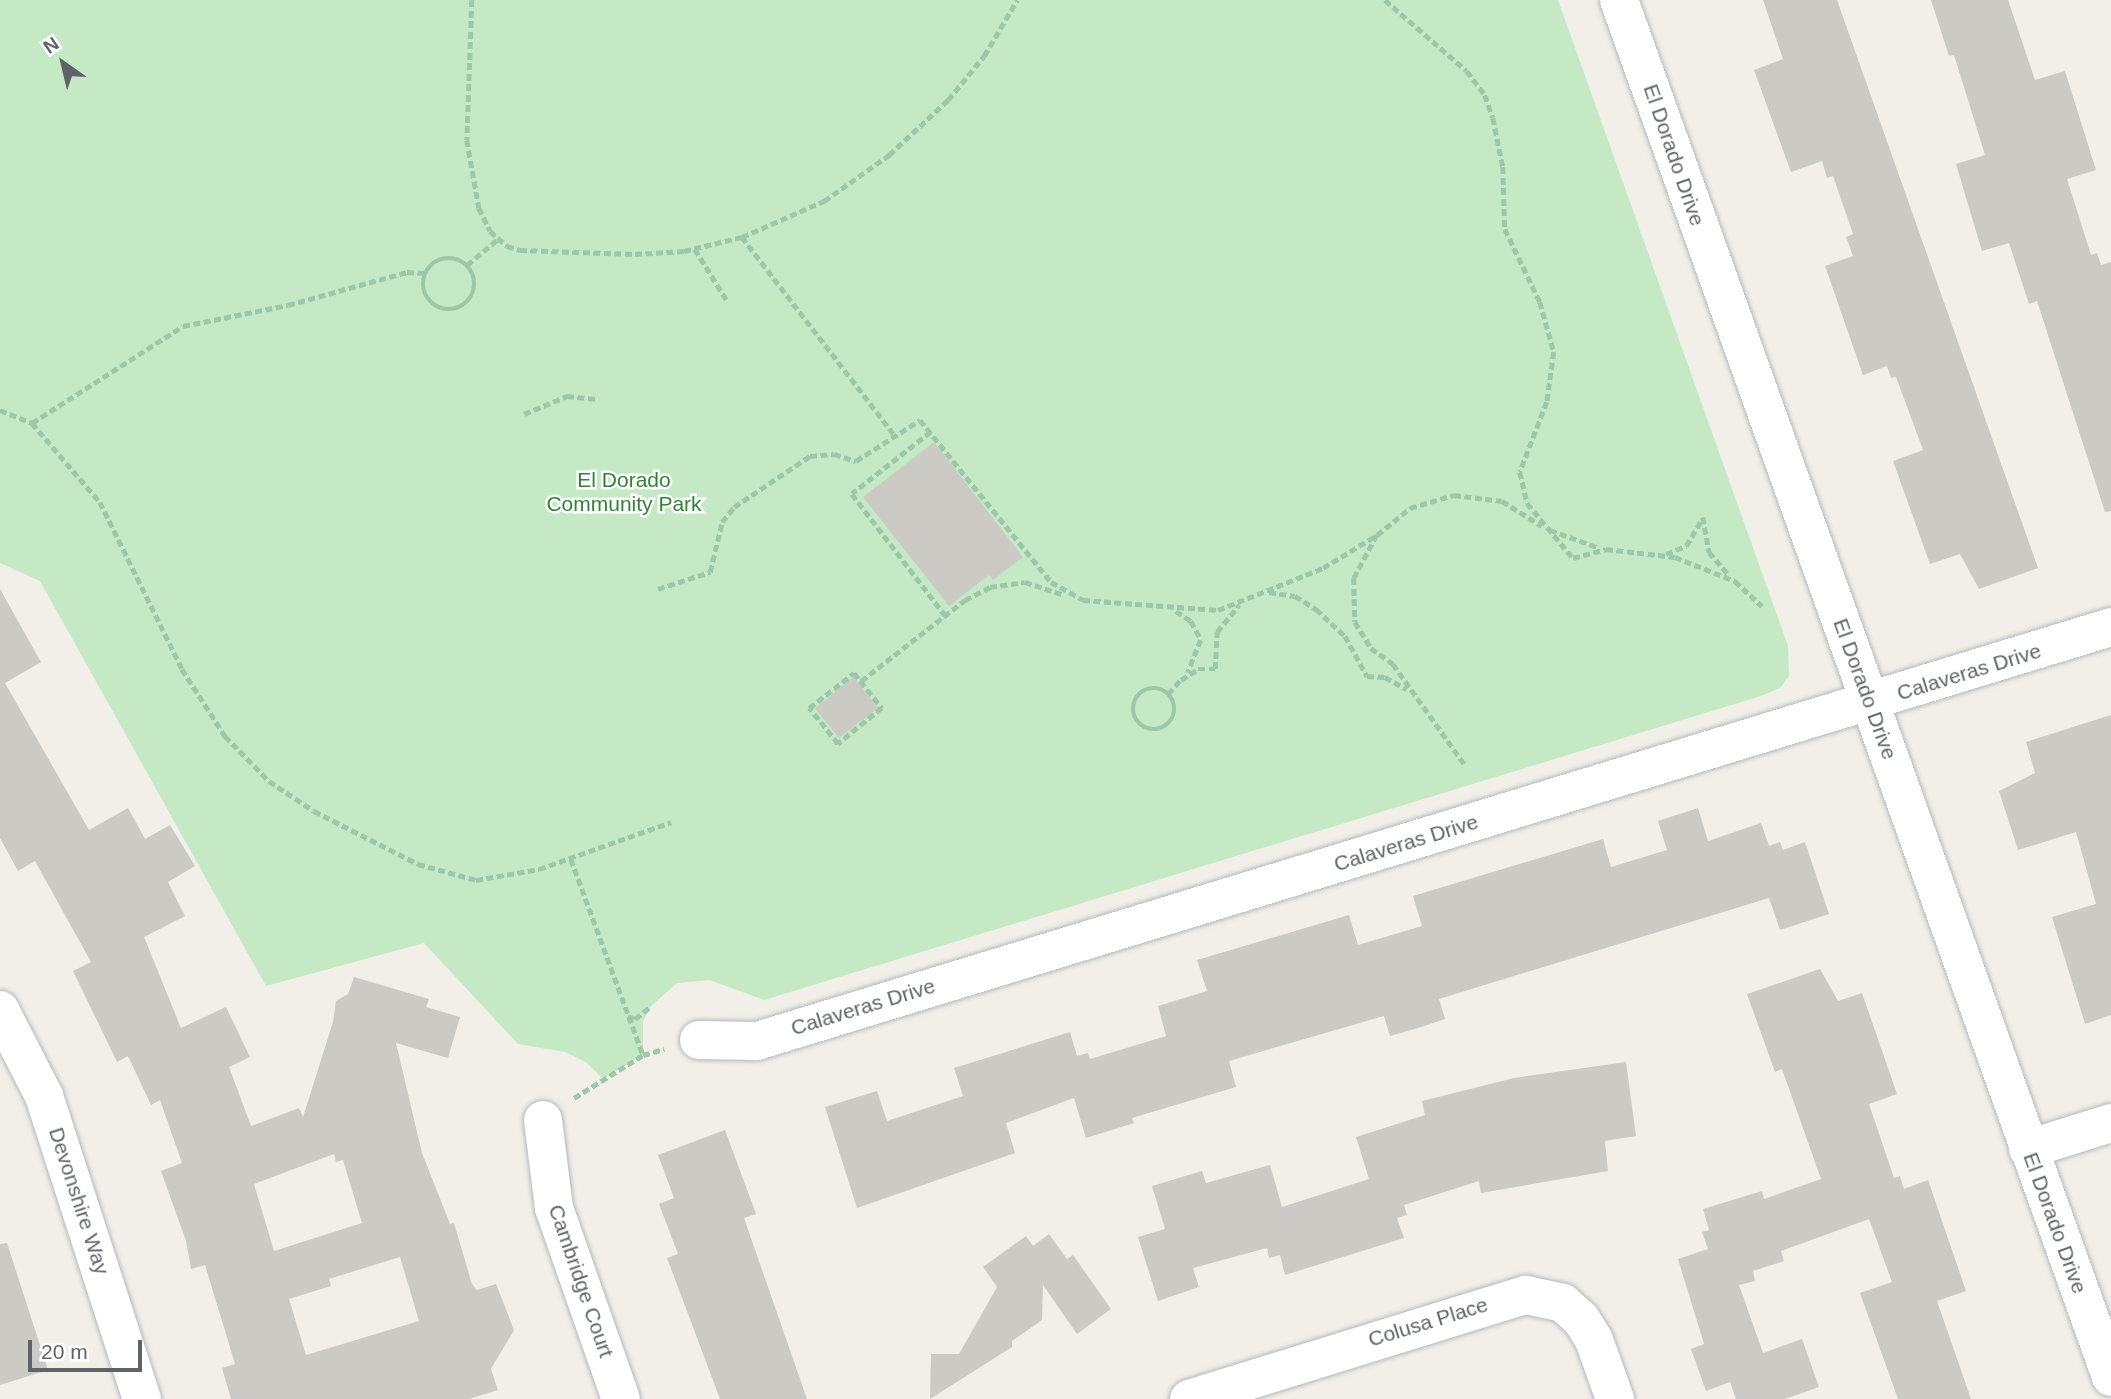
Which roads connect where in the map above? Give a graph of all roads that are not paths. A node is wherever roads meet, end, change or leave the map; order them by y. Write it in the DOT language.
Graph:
graph roads {
  1 [pos="1619,0"];
  2 [pos="2111,627"];
  3 [pos="1870,702"];
  4 [pos="0,1010"];
  5 [pos="699,1040"];
  6 [pos="542,1120"];
  7 [pos="2111,1123"];
  8 [pos="2028,1149"];
  9 [pos="2111,1377"];
  10 [pos="142,1399"];
  11 [pos="621,1399"];
  12 [pos="1189,1399"];
  13 [pos="1615,1399"];
  1 -- 3 [label="street, El Dorado Drive"];
  2 -- 3 [label="street, Calaveras Drive"];
  3 -- 5 [label="street, Calaveras Drive"];
  3 -- 8 [label="street, El Dorado Drive"];
  4 -- 10 [label="street, Devonshire Way"];
  6 -- 11 [label="street, Cambridge Court"];
  7 -- 8 [label="street"];
  8 -- 9 [label="street, El Dorado Drive"];
  12 -- 13 [label="street, Colusa Place"];
}
